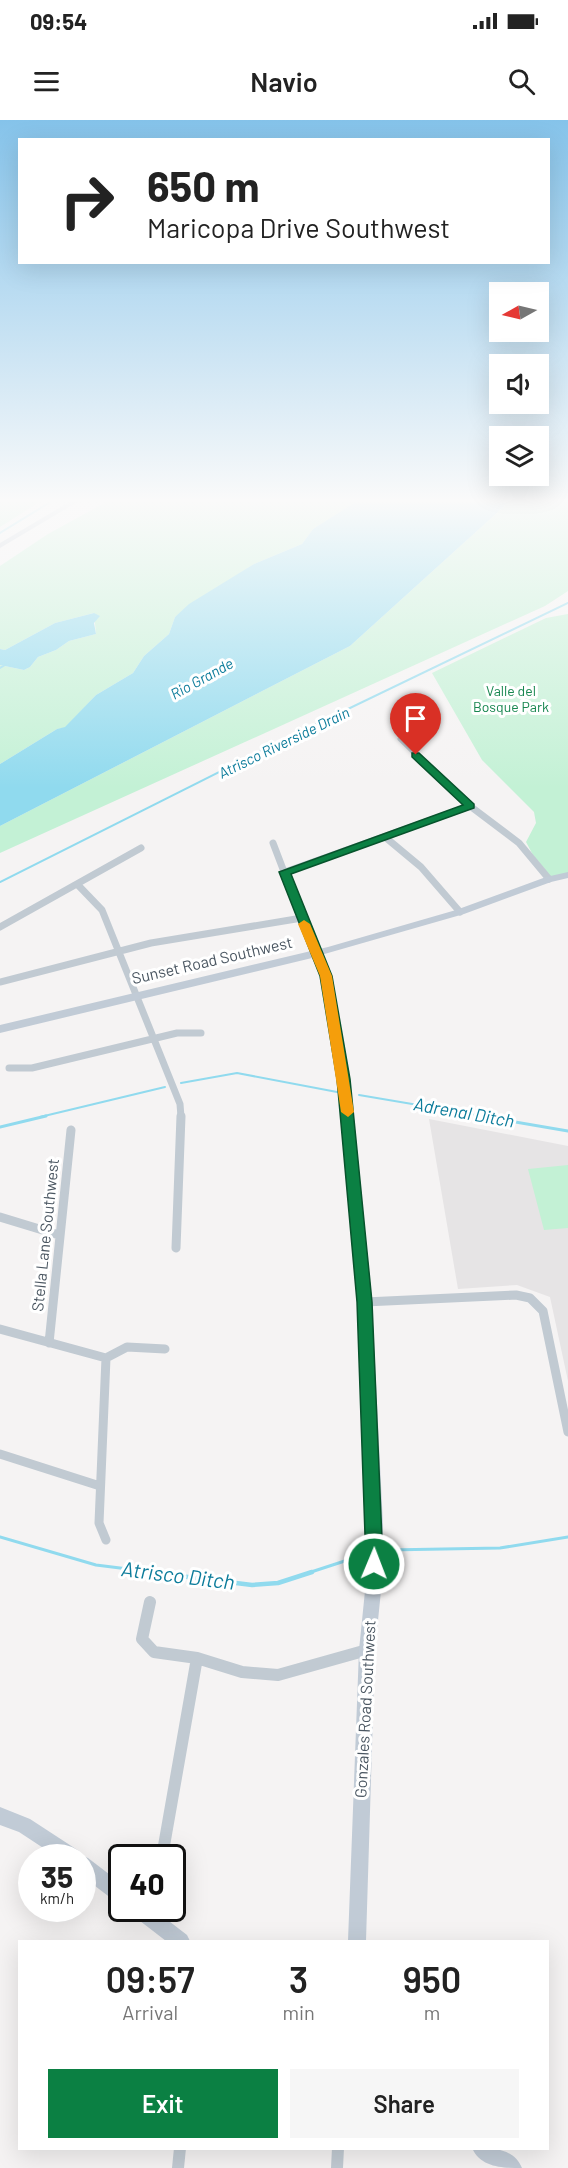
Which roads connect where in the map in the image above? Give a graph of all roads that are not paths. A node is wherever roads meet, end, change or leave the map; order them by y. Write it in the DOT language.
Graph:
graph roads {
  1 [pos="400,739"];
  2 [pos="470,806"];
  3 [pos="385,837"];
  4 [pos="273,843"];
  5 [pos="141,848"];
  6 [pos="285,872"];
  7 [pos="568,875"];
  8 [pos="549,879"];
  9 [pos="77,884"];
  10 [pos="460,912"];
  11 [pos="302,918"];
  12 [pos="0,927"];
  13 [pos="119,952"];
  14 [pos="315,953"];
  15 [pos="0,982"];
  16 [pos="137,995"];
  17 [pos="0,1029"];
  18 [pos="201,1033"];
  19 [pos="154,1038"];
  20 [pos="9,1068"];
  21 [pos="71,1130"];
  22 [pos="0,1218"];
  23 [pos="59,1235"];
  24 [pos="176,1248"];
  25 [pos="364,1302"];
  26 [pos="0,1329"];
  27 [pos="49,1343"];
  28 [pos="165,1349"];
  29 [pos="106,1358"];
  30 [pos="568,1432"];
  31 [pos="0,1454"];
  32 [pos="100,1486"];
  33 [pos="106,1540"];
  34 [pos="150,1602"];
  35 [pos="367,1650"];
  36 [pos="197,1658"];
  37 [pos="0,1816"];
  38 [pos="53,1844"];
  39 [pos="164,1844"];
  40 [pos="96,1875"];
  41 [pos="108,1885"];
  42 [pos="159,1922"];
  43 [pos="180,1940"];
  44 [pos="357,1940"];
  45 [pos="180,2150"];
  46 [pos="338,2150"];
  47 [pos="485,2150"];
  48 [pos="178,2168"];
  49 [pos="337,2168"];
  50 [pos="512,2168"];
  1 -- 2 [label="street"];
  2 -- 3 [label="street"];
  2 -- 8 [label="street"];
  3 -- 6 [label="street"];
  3 -- 10 [label="street"];
  4 -- 6 [label="street, Gonzales Road Southwest"];
  5 -- 9 [label="street"];
  6 -- 11 [label="street, Gonzales Road Southwest"];
  7 -- 8 [label="street, Sunset Road Southwest"];
  8 -- 10 [label="street, Sunset Road Southwest"];
  9 -- 12 [label="street"];
  9 -- 13 [label="street"];
  10 -- 14 [label="street, Sunset Road Southwest"];
  11 -- 13 [label="street"];
  11 -- 14 [label="street, Gonzales Road Southwest"];
  13 -- 15 [label="street"];
  13 -- 16 [label="street"];
  14 -- 16 [label="street, Sunset Road Southwest"];
  14 -- 25 [label="street, Gonzales Road Southwest"];
  16 -- 17 [label="street, Sunset Road Southwest"];
  16 -- 19 [label="street"];
  18 -- 19 [label="street"];
  19 -- 20 [label="street"];
  19 -- 24 [label="street"];
  21 -- 23 [label="street, Stella Lane Southwest"];
  22 -- 23 [label="street"];
  23 -- 27 [label="street, Stella Lane Southwest"];
  25 -- 30 [label="street"];
  25 -- 35 [label="street, Gonzales Road Southwest"];
  26 -- 27 [label="street"];
  27 -- 29 [label="street"];
  28 -- 29 [label="street"];
  29 -- 32 [label="street"];
  31 -- 32 [label="street"];
  32 -- 33 [label="street"];
  34 -- 36 [label="street"];
  35 -- 36 [label="street"];
  35 -- 44 [label="street, Gonzales Road Southwest"];
  36 -- 39 [label="street"];
  37 -- 38 [label="street"];
  40 -- 41 [label="street"];
  42 -- 43 [label="street"];
  45 -- 48 [label="street"];
  46 -- 49 [label="street"];
  47 -- 50 [label="street"];
}
